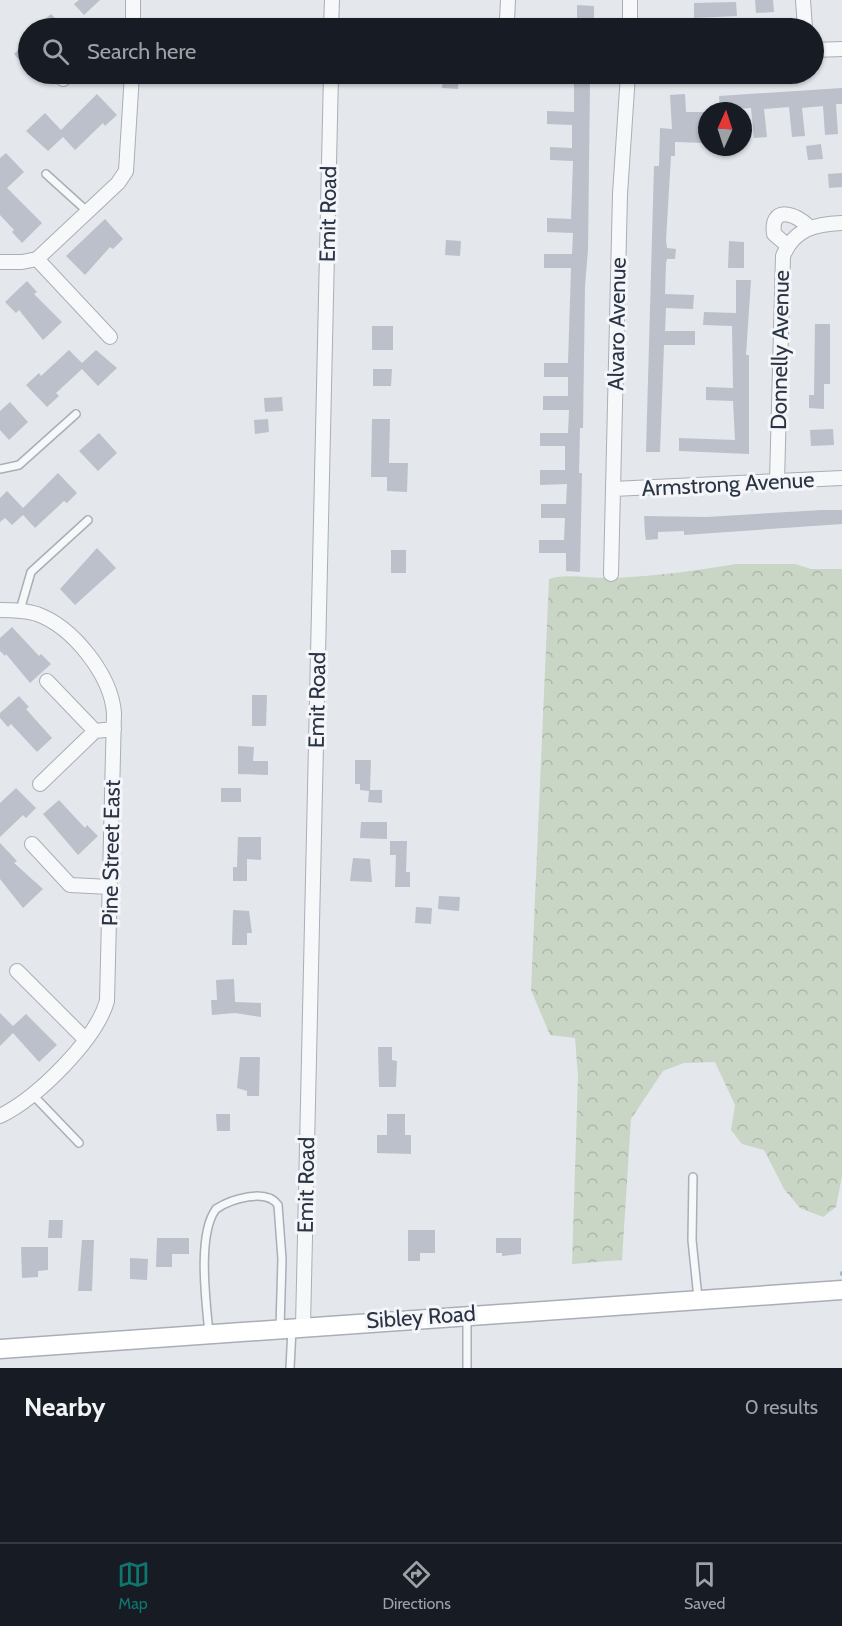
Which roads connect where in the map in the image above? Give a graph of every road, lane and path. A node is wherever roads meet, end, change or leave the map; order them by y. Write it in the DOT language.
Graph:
graph roads {
  1 [pos="133,0"];
  2 [pos="332,0"];
  3 [pos="508,0"];
  4 [pos="630,0"];
  5 [pos="803,0"];
  6 [pos="133,18"];
  7 [pos="332,18"];
  8 [pos="507,18"];
  9 [pos="630,18"];
  10 [pos="804,18"];
  11 [pos="842,49"];
  12 [pos="824,50"];
  13 [pos="131,84"];
  14 [pos="331,84"];
  15 [pos="627,84"];
  16 [pos="46,174"];
  17 [pos="88,212"];
  18 [pos="842,223"];
  19 [pos="809,227"];
  20 [pos="788,246"];
  21 [pos="37,259"];
  22 [pos="0,262"];
  23 [pos="110,337"];
  24 [pos="76,414"];
  25 [pos="0,469"];
  26 [pos="842,478"];
  27 [pos="777,481"];
  28 [pos="613,489"];
  29 [pos="88,520"];
  30 [pos="611,574"];
  31 [pos="0,610"];
  32 [pos="20,610"];
  33 [pos="47,681"];
  34 [pos="114,729"];
  35 [pos="95,731"];
  36 [pos="40,784"];
  37 [pos="32,844"];
  38 [pos="110,887"];
  39 [pos="17,971"];
  40 [pos="86,1039"];
  41 [pos="31,1093"];
  42 [pos="0,1116"];
  43 [pos="80,1143"];
  44 [pos="693,1177"];
  45 [pos="842,1290"];
  46 [pos="698,1298"];
  47 [pos="467,1314"];
  48 [pos="292,1327"];
  49 [pos="208,1334"];
  50 [pos="0,1349"];
  51 [pos="290,1368"];
  52 [pos="467,1368"];
  1 -- 6 [label="street"];
  2 -- 7 [label="street"];
  3 -- 8 [label="street"];
  4 -- 9 [label="street"];
  5 -- 10 [label="street"];
  11 -- 12 [label="street"];
  13 -- 17 [label="street"];
  14 -- 48 [label="street, Emit Road"];
  15 -- 28 [label="street, Alvaro Avenue"];
  16 -- 17 [label="lane"];
  17 -- 21 [label="street"];
  18 -- 19 [label="street"];
  19 -- 20 [label="street, Donnelly Avenue"];
  19 -- 20 [label="street"];
  20 -- 27 [label="street, Donnelly Avenue"];
  21 -- 22 [label="street"];
  21 -- 23 [label="street"];
  24 -- 25 [label="lane"];
  26 -- 27 [label="street, Armstrong Avenue"];
  27 -- 28 [label="street, Armstrong Avenue"];
  28 -- 30 [label="street, Alvaro Avenue"];
  29 -- 32 [label="lane"];
  31 -- 32 [label="street, Pine Street East"];
  32 -- 34 [label="street, Pine Street East"];
  33 -- 35 [label="street"];
  34 -- 35 [label="street"];
  34 -- 38 [label="street, Pine Street East"];
  35 -- 36 [label="street"];
  37 -- 38 [label="street"];
  38 -- 40 [label="street, Pine Street East"];
  39 -- 40 [label="street"];
  40 -- 41 [label="street, Pine Street East"];
  41 -- 42 [label="street, Pine Street East"];
  41 -- 43 [label="lane"];
  44 -- 46 [label="lane"];
  45 -- 46 [label="main road, Sibley Road"];
  46 -- 47 [label="main road, Sibley Road"];
  47 -- 48 [label="main road, Sibley Road"];
  47 -- 52 [label="lane"];
  48 -- 49 [label="main road, Sibley Road"];
  48 -- 49 [label="lane"];
  48 -- 51 [label="lane"];
  49 -- 50 [label="main road, Sibley Road"];
}
